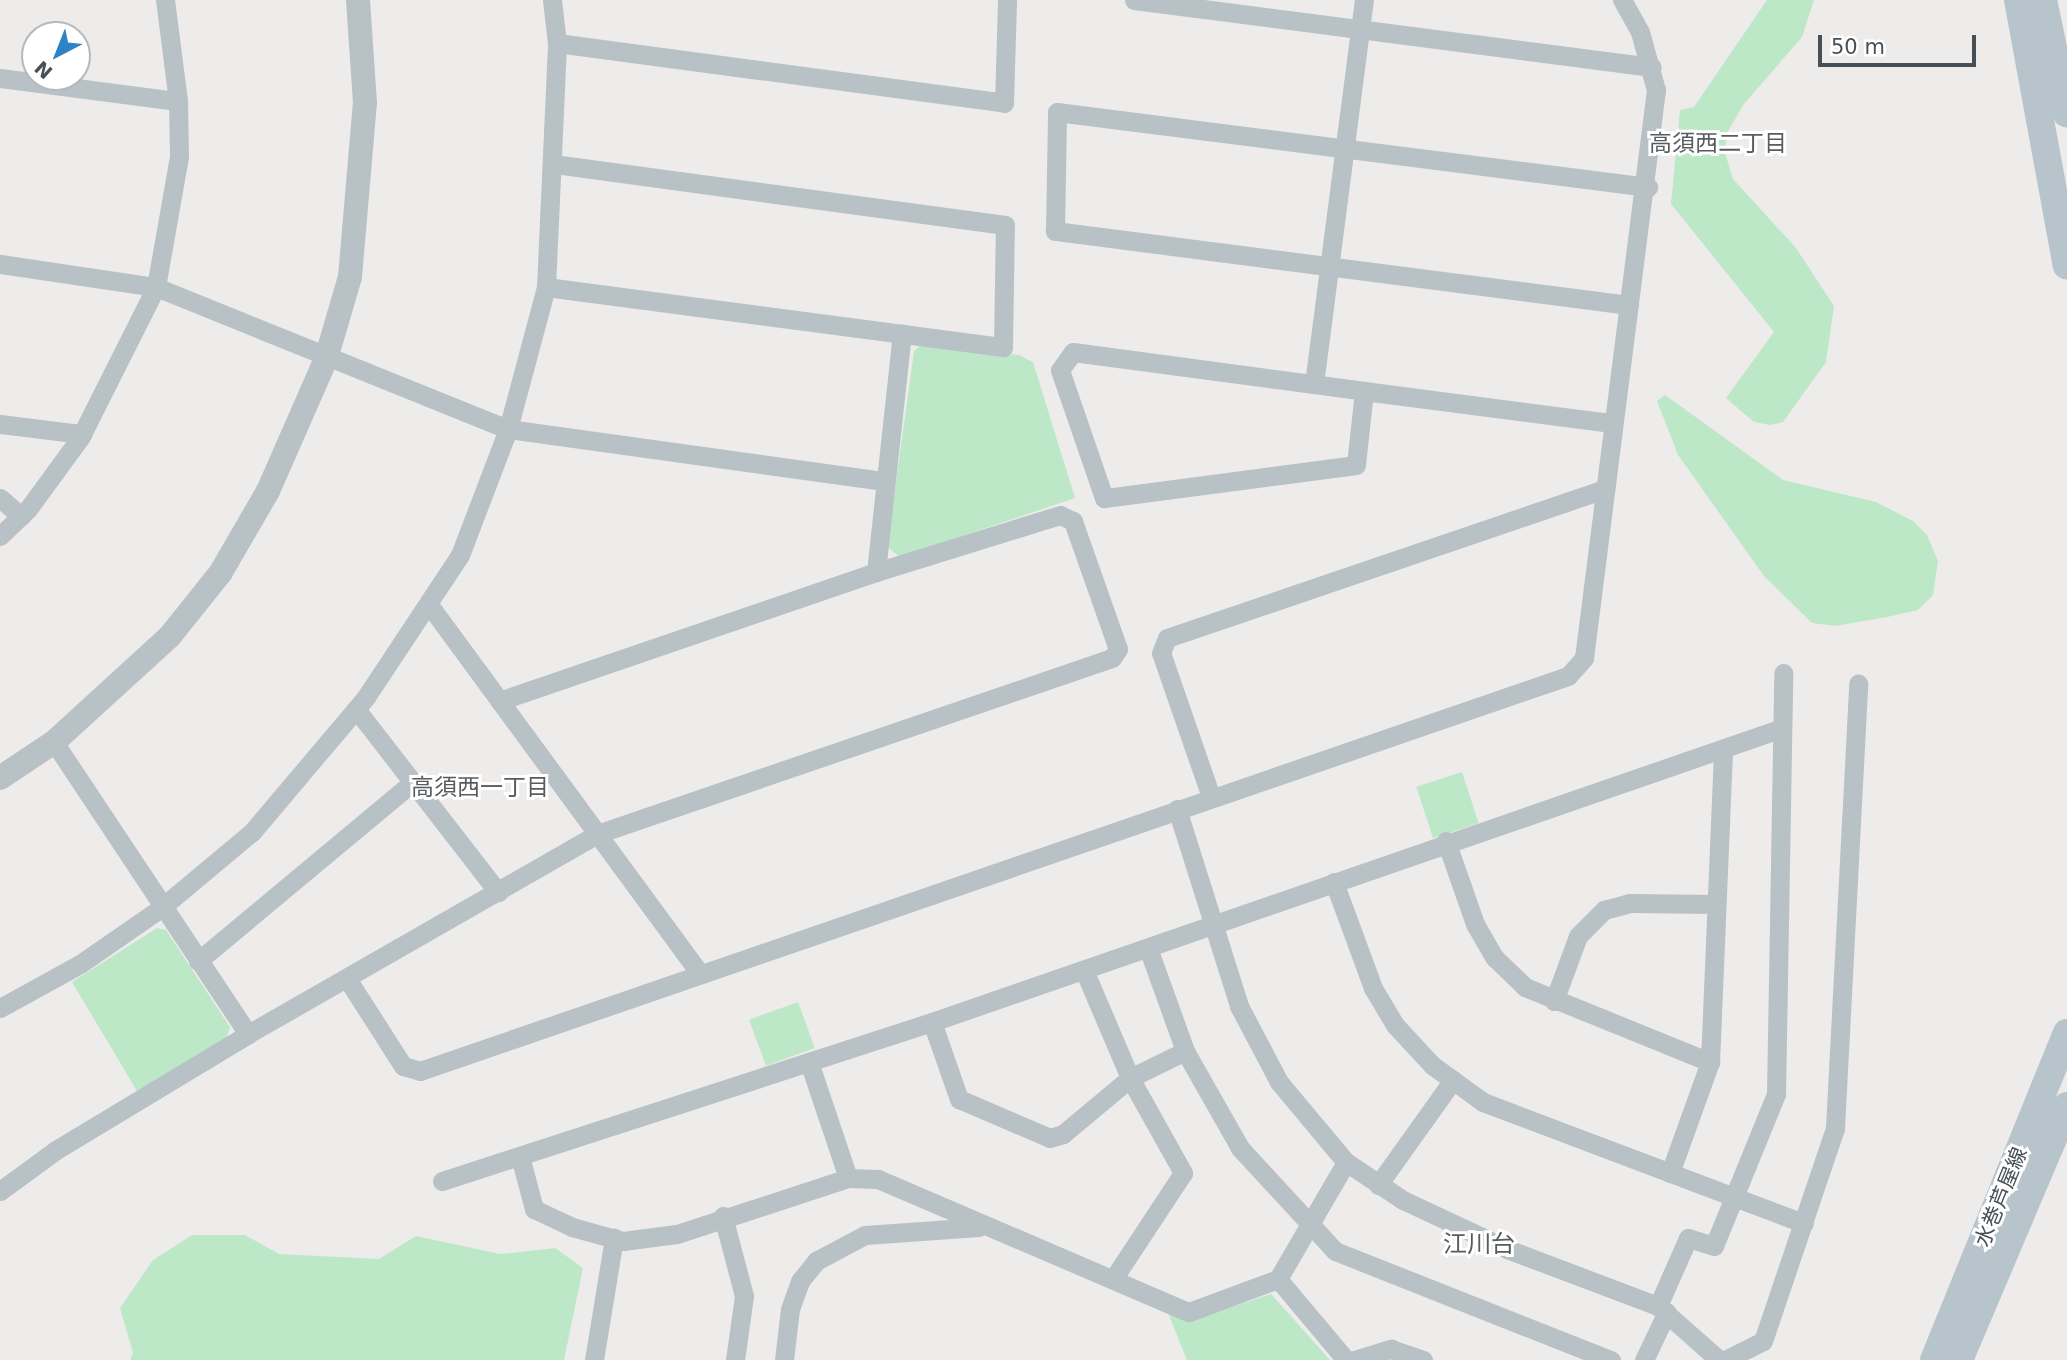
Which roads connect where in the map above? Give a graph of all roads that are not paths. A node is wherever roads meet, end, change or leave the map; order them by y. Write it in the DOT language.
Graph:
graph roads {
  1 [pos="165,0"];
  2 [pos="358,0"];
  3 [pos="552,0"];
  4 [pos="1007,0"];
  5 [pos="1135,0"];
  6 [pos="1364,0"];
  7 [pos="1622,0"];
  8 [pos="2018,0"];
  9 [pos="2043,0"];
  10 [pos="1360,29"];
  11 [pos="557,43"];
  12 [pos="1652,67"];
  13 [pos="0,78"];
  14 [pos="178,101"];
  15 [pos="2067,114"];
  16 [pos="1345,150"];
  17 [pos="553,164"];
  18 [pos="1648,187"];
  19 [pos="0,264"];
  20 [pos="2067,266"];
  21 [pos="1329,268"];
  22 [pos="156,287"];
  23 [pos="546,287"];
  24 [pos="1629,305"];
  25 [pos="902,333"];
  26 [pos="326,359"];
  27 [pos="1314,384"];
  28 [pos="1364,391"];
  29 [pos="1612,423"];
  30 [pos="0,424"];
  31 [pos="508,429"];
  32 [pos="82,434"];
  33 [pos="882,481"];
  34 [pos="1605,489"];
  35 [pos="0,498"];
  36 [pos="21,516"];
  37 [pos="0,536"];
  38 [pos="876,572"];
  39 [pos="430,606"];
  40 [pos="1783,673"];
  41 [pos="1858,684"];
  42 [pos="500,701"];
  43 [pos="356,709"];
  44 [pos="1782,728"];
  45 [pos="54,742"];
  46 [pos="1723,749"];
  47 [pos="0,778"];
  48 [pos="413,782"];
  49 [pos="1211,797"];
  50 [pos="1177,809"];
  51 [pos="597,834"];
  52 [pos="1446,841"];
  53 [pos="1335,882"];
  54 [pos="498,892"];
  55 [pos="1715,904"];
  56 [pos="161,908"];
  57 [pos="1211,924"];
  58 [pos="1148,947"];
  59 [pos="198,961"];
  60 [pos="1084,970"];
  61 [pos="700,974"];
  62 [pos="348,980"];
  63 [pos="1554,1001"];
  64 [pos="0,1008"];
  65 [pos="932,1022"];
  66 [pos="2067,1033"];
  67 [pos="248,1034"];
  68 [pos="1185,1051"];
  69 [pos="809,1062"];
  70 [pos="1710,1062"];
  71 [pos="1130,1078"];
  72 [pos="1453,1080"];
  73 [pos="2067,1106"];
  74 [pos="521,1160"];
  75 [pos="1346,1162"];
  76 [pos="1670,1173"];
  77 [pos="848,1178"];
  78 [pos="442,1181"];
  79 [pos="1378,1185"];
  80 [pos="0,1191"];
  81 [pos="1735,1197"];
  82 [pos="723,1216"];
  83 [pos="1804,1223"];
  84 [pos="1310,1224"];
  85 [pos="984,1226"];
  86 [pos="614,1238"];
  87 [pos="1114,1279"];
  88 [pos="1278,1279"];
  89 [pos="1663,1309"];
  90 [pos="594,1360"];
  91 [pos="735,1360"];
  92 [pos="784,1360"];
  93 [pos="1346,1360"];
  94 [pos="1354,1360"];
  95 [pos="1423,1360"];
  96 [pos="1611,1360"];
  97 [pos="1644,1360"];
  98 [pos="1719,1360"];
  99 [pos="1725,1360"];
  100 [pos="1934,1360"];
  101 [pos="1959,1360"];
  1 -- 14 [label="street"];
  2 -- 26 [label="street"];
  3 -- 11 [label="street"];
  4 -- 11 [label="street"];
  5 -- 10 [label="street"];
  6 -- 10 [label="street"];
  7 -- 12 [label="street"];
  8 -- 20 [label="main road"];
  9 -- 15 [label="main road"];
  10 -- 12 [label="street"];
  10 -- 16 [label="street"];
  11 -- 17 [label="street"];
  12 -- 18 [label="street"];
  13 -- 14 [label="street"];
  14 -- 22 [label="street"];
  16 -- 18 [label="street"];
  16 -- 21 [label="street"];
  16 -- 21 [label="street"];
  17 -- 23 [label="street"];
  17 -- 25 [label="street"];
  18 -- 24 [label="street"];
  19 -- 22 [label="street"];
  21 -- 24 [label="street"];
  21 -- 27 [label="street"];
  22 -- 26 [label="street"];
  22 -- 32 [label="street"];
  23 -- 25 [label="street"];
  23 -- 31 [label="street"];
  24 -- 29 [label="street"];
  25 -- 33 [label="street"];
  26 -- 31 [label="street"];
  26 -- 45 [label="street"];
  27 -- 28 [label="street"];
  27 -- 28 [label="street"];
  28 -- 29 [label="street"];
  29 -- 34 [label="street"];
  30 -- 32 [label="street"];
  31 -- 33 [label="street"];
  31 -- 39 [label="street"];
  32 -- 36 [label="street"];
  33 -- 38 [label="street"];
  34 -- 49 [label="street"];
  34 -- 49 [label="street"];
  35 -- 36 [label="street"];
  36 -- 37 [label="street"];
  38 -- 42 [label="street"];
  38 -- 51 [label="street"];
  39 -- 42 [label="street"];
  39 -- 43 [label="street"];
  40 -- 44 [label="street"];
  41 -- 83 [label="street"];
  42 -- 51 [label="street"];
  43 -- 48 [label="street"];
  43 -- 56 [label="street"];
  44 -- 46 [label="street"];
  44 -- 81 [label="street"];
  45 -- 47 [label="street"];
  45 -- 56 [label="street"];
  46 -- 52 [label="street"];
  46 -- 55 [label="street"];
  48 -- 54 [label="street"];
  48 -- 59 [label="street"];
  49 -- 50 [label="street"];
  50 -- 57 [label="street"];
  50 -- 61 [label="street"];
  51 -- 54 [label="street"];
  51 -- 61 [label="street"];
  52 -- 53 [label="street"];
  52 -- 63 [label="street"];
  53 -- 57 [label="street"];
  53 -- 72 [label="street"];
  54 -- 62 [label="street"];
  55 -- 63 [label="street"];
  55 -- 70 [label="street"];
  56 -- 59 [label="street"];
  56 -- 64 [label="street"];
  57 -- 58 [label="street"];
  57 -- 75 [label="street"];
  58 -- 60 [label="street"];
  58 -- 68 [label="street"];
  59 -- 67 [label="street"];
  60 -- 65 [label="street"];
  60 -- 71 [label="street"];
  61 -- 62 [label="street"];
  62 -- 67 [label="street"];
  63 -- 70 [label="street"];
  65 -- 69 [label="street"];
  65 -- 71 [label="street"];
  66 -- 100 [label="main road, 水巻芦屋線"];
  67 -- 80 [label="street"];
  68 -- 71 [label="street"];
  68 -- 84 [label="street"];
  69 -- 74 [label="street"];
  69 -- 77 [label="street"];
  70 -- 76 [label="street"];
  71 -- 87 [label="street"];
  72 -- 76 [label="street"];
  72 -- 79 [label="street"];
  73 -- 101 [label="main road, 水巻芦屋線"];
  74 -- 78 [label="street"];
  74 -- 86 [label="street"];
  75 -- 79 [label="street"];
  75 -- 84 [label="street"];
  76 -- 81 [label="street"];
  77 -- 82 [label="street"];
  77 -- 85 [label="street"];
  79 -- 89 [label="street"];
  81 -- 83 [label="street"];
  81 -- 89 [label="street"];
  82 -- 86 [label="street"];
  82 -- 91 [label="street"];
  83 -- 99 [label="street"];
  84 -- 88 [label="street"];
  84 -- 96 [label="street"];
  85 -- 87 [label="street"];
  85 -- 92 [label="street"];
  86 -- 90 [label="street"];
  87 -- 88 [label="street"];
  88 -- 93 [label="street"];
  89 -- 97 [label="street"];
  89 -- 98 [label="street"];
  94 -- 95 [label="street"];
}
